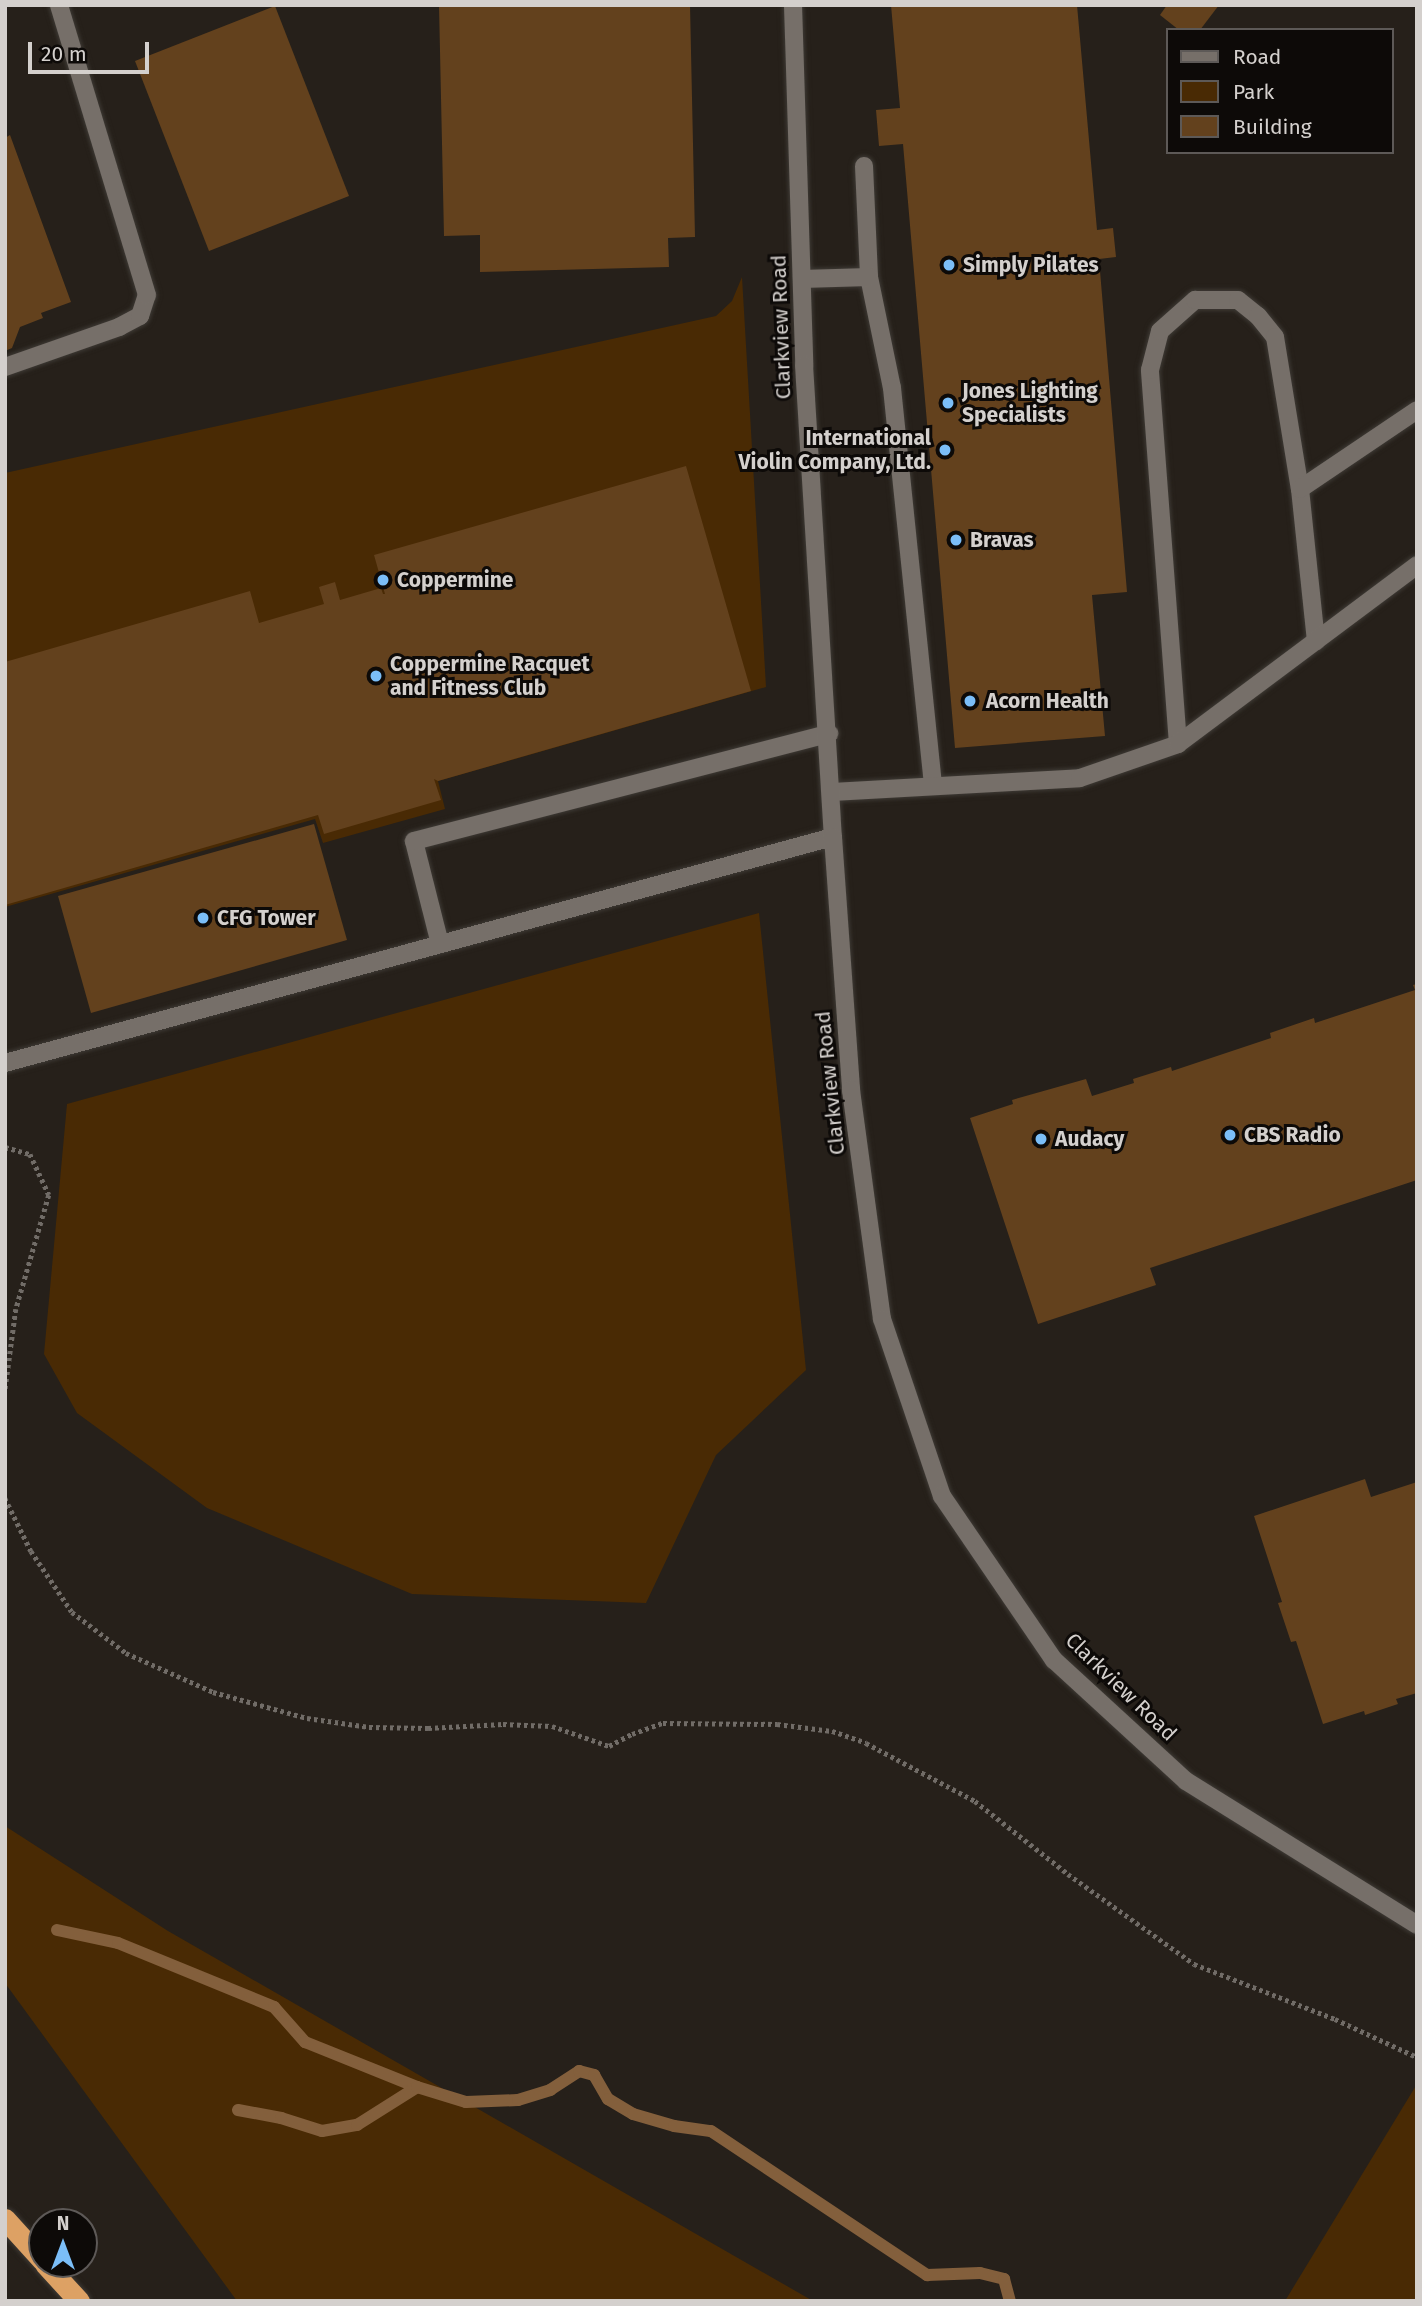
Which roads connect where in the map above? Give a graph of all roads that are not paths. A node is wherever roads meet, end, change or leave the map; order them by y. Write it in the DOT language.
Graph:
graph roads {
  1 [pos="59,5"];
  2 [pos="793,5"];
  3 [pos="864,166"];
  4 [pos="869,277"];
  5 [pos="802,279"];
  6 [pos="5,368"];
  7 [pos="1417,410"];
  8 [pos="1300,489"];
  9 [pos="1417,565"];
  10 [pos="1316,641"];
  11 [pos="829,734"];
  12 [pos="1178,744"];
  13 [pos="933,786"];
  14 [pos="832,792"];
  15 [pos="834,837"];
  16 [pos="440,944"];
  17 [pos="5,1063"];
  18 [pos="1417,1925"];
  19 [pos="5,2218"];
  20 [pos="28,2244"];
  21 [pos="58,2278"];
  22 [pos="79,2301"];
  1 -- 6 [label="street"];
  2 -- 5 [label="street, Clarkview Road"];
  3 -- 4 [label="street"];
  4 -- 5 [label="street"];
  4 -- 13 [label="street"];
  5 -- 11 [label="street, Clarkview Road"];
  7 -- 8 [label="street"];
  8 -- 10 [label="street"];
  8 -- 12 [label="street"];
  9 -- 10 [label="street"];
  10 -- 12 [label="street"];
  11 -- 14 [label="street, Clarkview Road"];
  11 -- 16 [label="street"];
  12 -- 13 [label="street"];
  13 -- 14 [label="street"];
  14 -- 15 [label="street, Clarkview Road"];
  15 -- 16 [label="street"];
  15 -- 18 [label="street, Clarkview Road"];
  16 -- 17 [label="street"];
  19 -- 20 [label="highway"];
  21 -- 22 [label="highway"];
}
